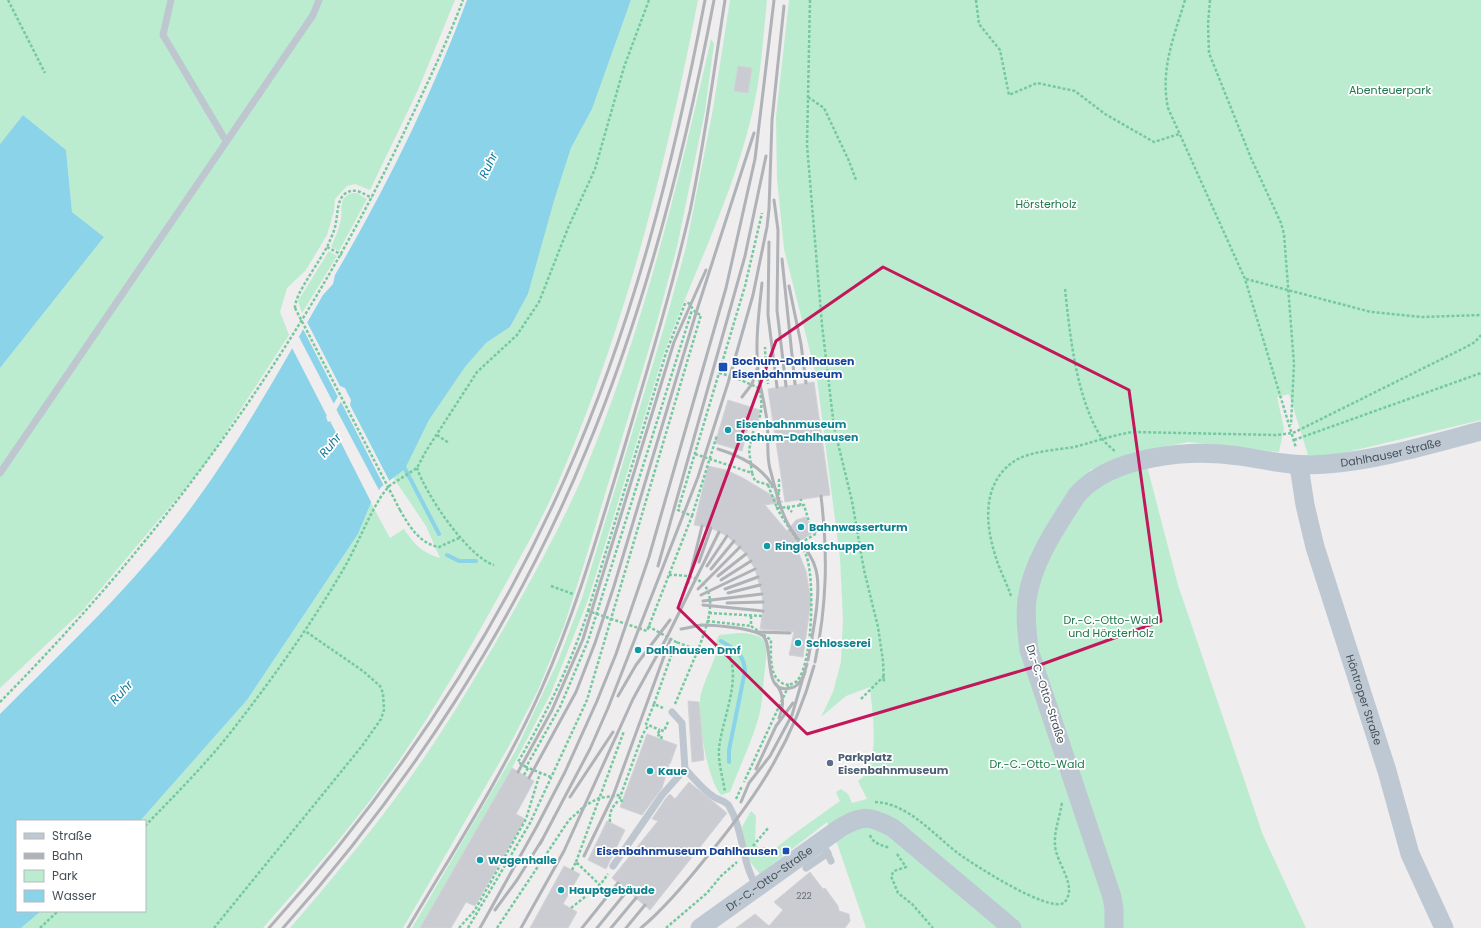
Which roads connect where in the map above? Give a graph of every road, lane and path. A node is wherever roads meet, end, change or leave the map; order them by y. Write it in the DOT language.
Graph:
graph roads {
  1 [pos="8,0"];
  2 [pos="171,0"];
  3 [pos="319,0"];
  4 [pos="463,0"];
  5 [pos="649,0"];
  6 [pos="810,0"];
  7 [pos="976,0"];
  8 [pos="1185,0"];
  9 [pos="1210,0"];
  10 [pos="45,73"];
  11 [pos="807,96"];
  12 [pos="1179,134"];
  13 [pos="226,141"];
  14 [pos="856,180"];
  15 [pos="372,198"];
  16 [pos="762,213"];
  17 [pos="327,247"];
  18 [pos="342,255"];
  19 [pos="1246,279"];
  20 [pos="1065,289"];
  21 [pos="1289,291"];
  22 [pos="692,309"];
  23 [pos="1481,315"];
  24 [pos="1481,335"];
  25 [pos="765,346"];
  26 [pos="766,368"];
  27 [pos="719,373"];
  28 [pos="1481,373"];
  29 [pos="768,384"];
  30 [pos="759,388"];
  31 [pos="1481,431"];
  32 [pos="437,435"];
  33 [pos="717,435"];
  34 [pos="1102,439"];
  35 [pos="1294,440"];
  36 [pos="449,443"];
  37 [pos="695,454"];
  38 [pos="709,460"];
  39 [pos="1146,460"];
  40 [pos="1299,466"];
  41 [pos="418,468"];
  42 [pos="0,473"];
  43 [pos="752,473"];
  44 [pos="782,480"];
  45 [pos="767,485"];
  46 [pos="778,492"];
  47 [pos="801,499"];
  48 [pos="800,506"];
  49 [pos="787,507"];
  50 [pos="777,508"];
  51 [pos="792,512"];
  52 [pos="692,516"];
  53 [pos="459,538"];
  54 [pos="799,544"];
  55 [pos="494,565"];
  56 [pos="669,575"];
  57 [pos="551,586"];
  58 [pos="573,594"];
  59 [pos="1012,598"];
  60 [pos="588,610"];
  61 [pos="597,613"];
  62 [pos="709,613"];
  63 [pos="751,616"];
  64 [pos="762,616"];
  65 [pos="612,618"];
  66 [pos="707,621"];
  67 [pos="648,626"];
  68 [pos="751,626"];
  69 [pos="305,631"];
  70 [pos="676,642"];
  71 [pos="723,648"];
  72 [pos="698,650"];
  73 [pos="884,675"];
  74 [pos="884,683"];
  75 [pos="789,685"];
  76 [pos="861,699"];
  77 [pos="0,702"];
  78 [pos="654,704"];
  79 [pos="672,712"];
  80 [pos="648,726"];
  81 [pos="660,730"];
  82 [pos="624,731"];
  83 [pos="661,739"];
  84 [pos="527,768"];
  85 [pos="685,769"];
  86 [pos="540,773"];
  87 [pos="524,775"];
  88 [pos="551,777"];
  89 [pos="744,782"];
  90 [pos="620,795"];
  91 [pos="1061,796"];
  92 [pos="598,798"];
  93 [pos="727,798"];
  94 [pos="619,800"];
  95 [pos="623,801"];
  96 [pos="892,806"];
  97 [pos="863,817"];
  98 [pos="610,822"];
  99 [pos="146,825"];
  100 [pos="769,826"];
  101 [pos="824,847"];
  102 [pos="744,856"];
  103 [pos="831,861"];
  104 [pos="576,862"];
  105 [pos="613,866"];
  106 [pos="806,868"];
  107 [pos="572,870"];
  108 [pos="600,885"];
  109 [pos="758,888"];
  110 [pos="571,908"];
  111 [pos="57,912"];
  112 [pos="40,928"];
  113 [pos="214,928"];
  114 [pos="459,928"];
  115 [pos="468,928"];
  116 [pos="497,928"];
  117 [pos="666,928"];
  118 [pos="700,928"];
  119 [pos="933,928"];
  120 [pos="1012,928"];
  121 [pos="1114,928"];
  122 [pos="1444,928"];
  1 -- 10 [label="path"];
  2 -- 13 [label="lane"];
  3 -- 13 [label="lane"];
  4 -- 15 [label="path"];
  5 -- 32 [label="path"];
  6 -- 11 [label="path"];
  7 -- 12 [label="path"];
  8 -- 12 [label="path"];
  9 -- 21 [label="path"];
  11 -- 14 [label="path"];
  11 -- 73 [label="path"];
  12 -- 19 [label="path"];
  13 -- 42 [label="lane"];
  15 -- 17 [label="path"];
  15 -- 18 [label="path"];
  16 -- 27 [label="path"];
  17 -- 18 [label="path"];
  17 -- 53 [label="path, bridge"];
  18 -- 77 [label="path"];
  19 -- 21 [label="path"];
  19 -- 21 [label="path"];
  20 -- 34 [label="path"];
  21 -- 23 [label="path"];
  22 -- 60 [label="path"];
  22 -- 61 [label="path"];
  22 -- 65 [label="path"];
  24 -- 34 [label="path"];
  25 -- 26 [label="path"];
  26 -- 29 [label="path"];
  26 -- 30 [label="path"];
  27 -- 30 [label="path"];
  27 -- 37 [label="path"];
  28 -- 35 [label="path"];
  30 -- 43 [label="path"];
  31 -- 40 [label="street, Dahlhauser Straße"];
  32 -- 36 [label="path"];
  32 -- 41 [label="path"];
  33 -- 38 [label="path"];
  34 -- 59 [label="path"];
  37 -- 38 [label="path"];
  37 -- 52 [label="path"];
  38 -- 43 [label="path"];
  38 -- 52 [label="path"];
  39 -- 40 [label="street, Dahlhauser Straße"];
  39 -- 121 [label="street, Dr.-C.-Otto-Straße"];
  40 -- 122 [label="street, Höntroper Straße"];
  41 -- 53 [label="path"];
  41 -- 69 [label="path"];
  43 -- 45 [label="path"];
  44 -- 46 [label="path"];
  45 -- 46 [label="path"];
  45 -- 50 [label="path"];
  46 -- 50 [label="path"];
  47 -- 48 [label="path"];
  48 -- 49 [label="path"];
  48 -- 54 [label="path"];
  49 -- 50 [label="path"];
  49 -- 51 [label="path"];
  50 -- 54 [label="path"];
  52 -- 56 [label="path"];
  53 -- 55 [label="path"];
  54 -- 75 [label="path"];
  56 -- 62 [label="path"];
  56 -- 67 [label="path"];
  57 -- 58 [label="path"];
  60 -- 61 [label="path"];
  60 -- 84 [label="path"];
  61 -- 65 [label="path"];
  61 -- 84 [label="path"];
  62 -- 63 [label="path"];
  62 -- 66 [label="path"];
  63 -- 64 [label="path"];
  63 -- 68 [label="path"];
  65 -- 67 [label="path"];
  65 -- 88 [label="path"];
  66 -- 68 [label="path"];
  66 -- 72 [label="path"];
  67 -- 70 [label="path"];
  68 -- 75 [label="path"];
  69 -- 99 [label="path"];
  69 -- 113 [label="path"];
  70 -- 72 [label="path"];
  70 -- 78 [label="path"];
  71 -- 93 [label="path"];
  72 -- 79 [label="path"];
  73 -- 74 [label="path"];
  73 -- 76 [label="path"];
  75 -- 89 [label="path"];
  78 -- 79 [label="path"];
  78 -- 80 [label="path"];
  79 -- 81 [label="path"];
  79 -- 85 [label="lane"];
  80 -- 81 [label="path"];
  80 -- 90 [label="path"];
  81 -- 83 [label="path"];
  82 -- 92 [label="path"];
  84 -- 86 [label="path"];
  84 -- 87 [label="path"];
  85 -- 102 [label="lane"];
  85 -- 105 [label="lane"];
  86 -- 88 [label="path"];
  86 -- 114 [label="path"];
  88 -- 115 [label="path"];
  90 -- 92 [label="path"];
  90 -- 94 [label="path"];
  91 -- 96 [label="path"];
  92 -- 104 [label="path"];
  92 -- 116 [label="path"];
  94 -- 95 [label="path"];
  94 -- 98 [label="path"];
  97 -- 101 [label="street, Dr.-C.-Otto-Straße"];
  97 -- 119 [label="path"];
  97 -- 120 [label="street"];
  100 -- 102 [label="path"];
  101 -- 103 [label="lane"];
  101 -- 106 [label="lane"];
  101 -- 109 [label="street, Dr.-C.-Otto-Straße"];
  102 -- 109 [label="lane"];
  102 -- 117 [label="path"];
  104 -- 107 [label="path"];
  104 -- 108 [label="path"];
  105 -- 108 [label="path"];
  108 -- 110 [label="path"];
  109 -- 118 [label="street, Dr.-C.-Otto-Straße"];
  111 -- 112 [label="path"];
}
